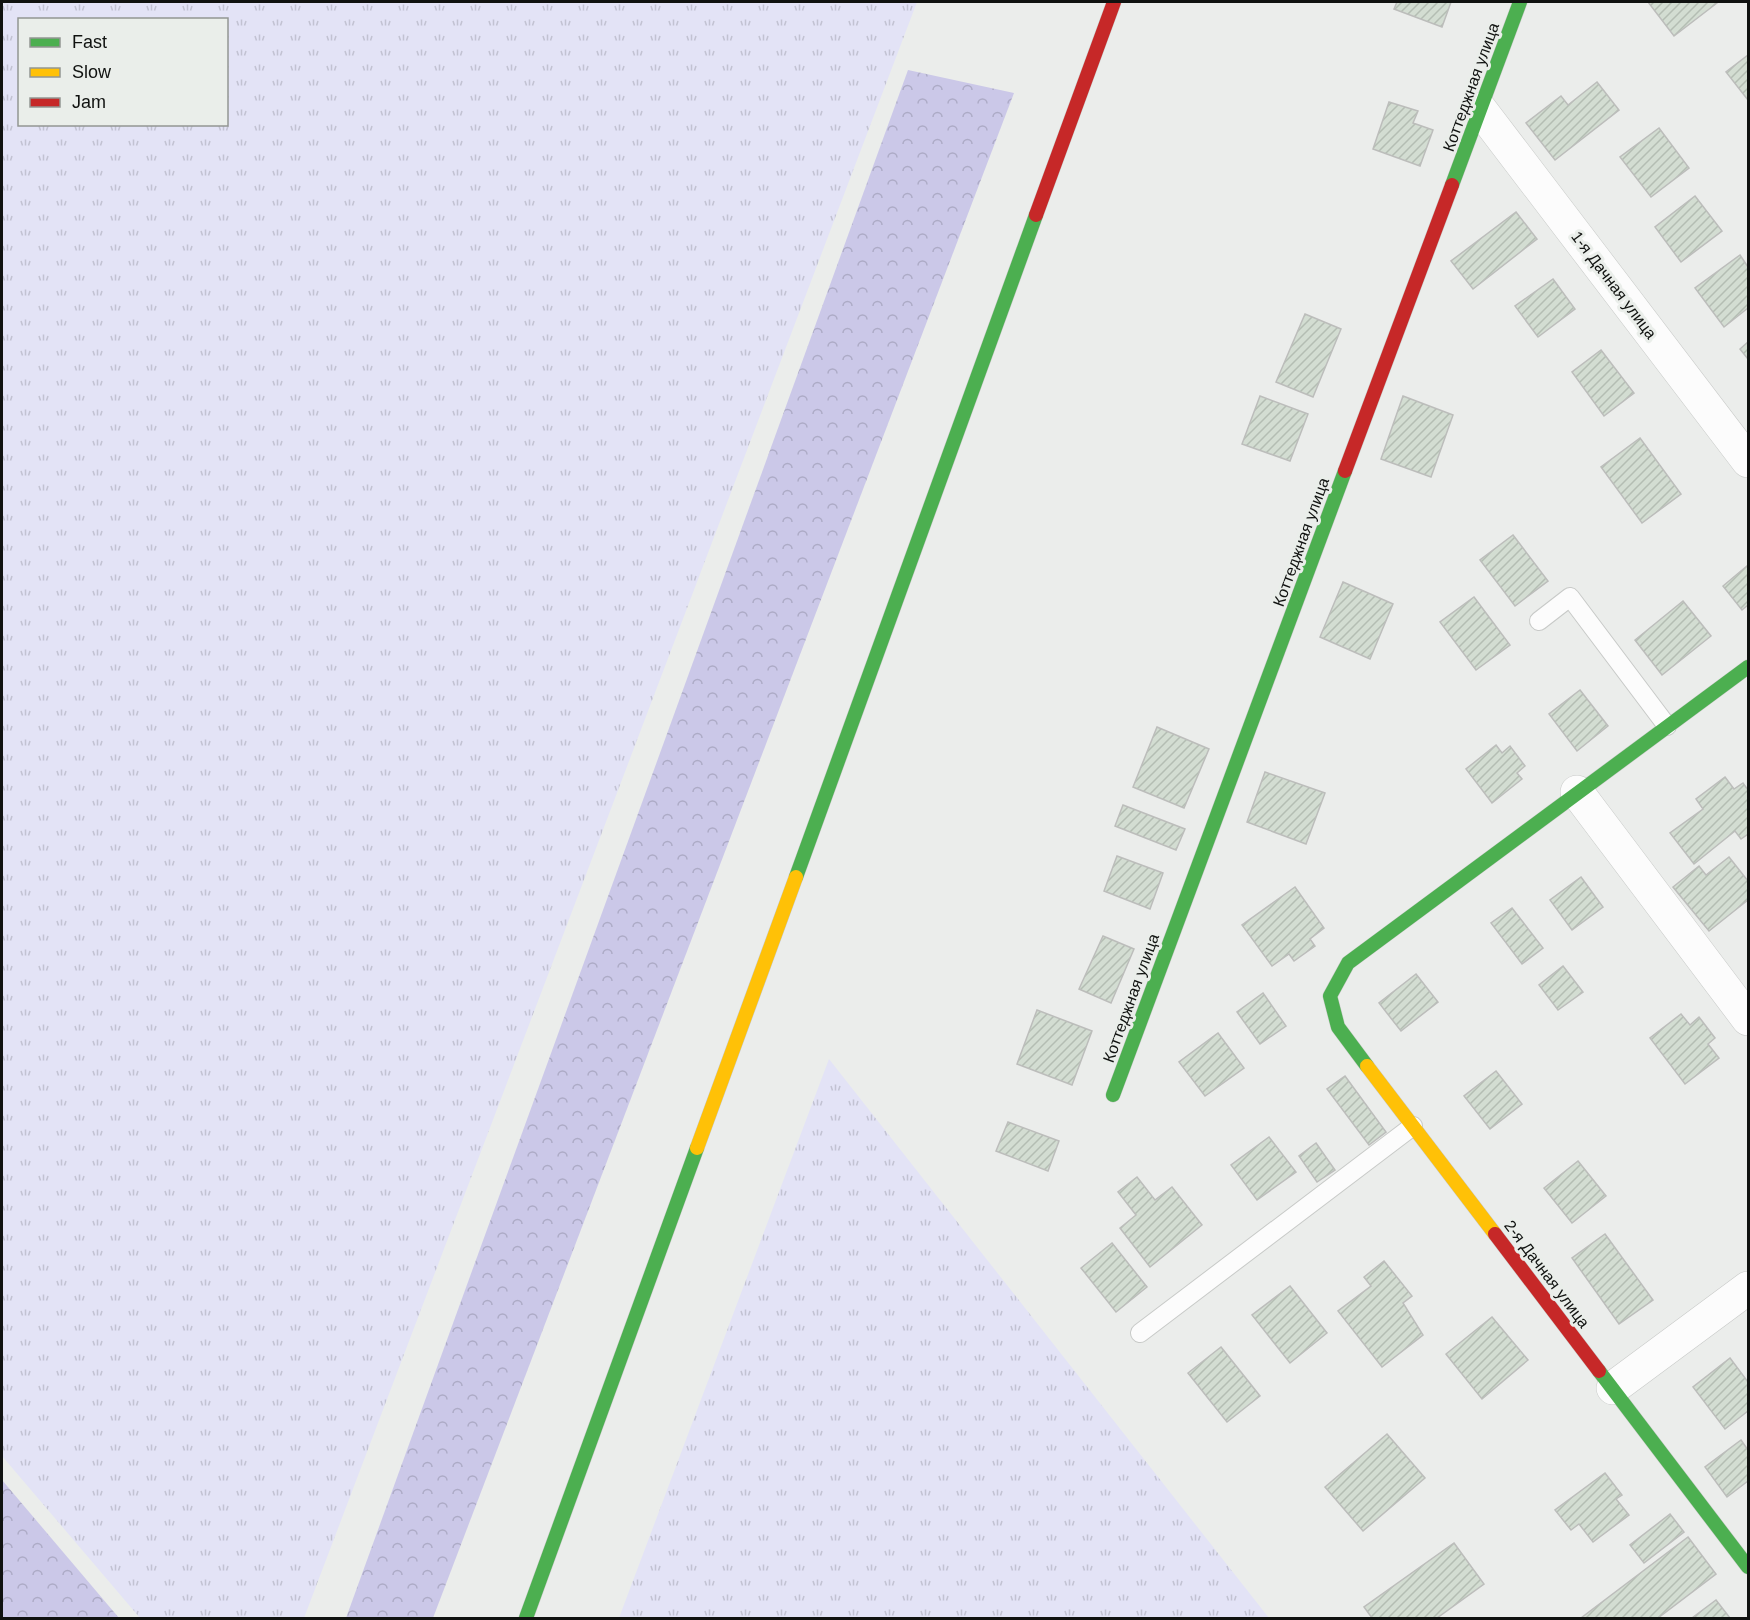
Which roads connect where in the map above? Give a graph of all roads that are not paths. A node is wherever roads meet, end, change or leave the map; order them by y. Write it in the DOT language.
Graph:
graph roads {
  1 [pos="1114,2"];
  2 [pos="1520,2"];
  3 [pos="1480,109"];
  4 [pos="1749,461"];
  5 [pos="1539,621"];
  6 [pos="1749,667"];
  7 [pos="1667,726"];
  8 [pos="1577,792"];
  9 [pos="1749,1019"];
  10 [pos="1113,1095"];
  11 [pos="1413,1126"];
  12 [pos="1749,1288"];
  13 [pos="1140,1333"];
  14 [pos="628,1340"];
  15 [pos="1613,1388"];
  16 [pos="590,1485"];
  17 [pos="1749,1568"];
  18 [pos="526,1618"];
  1 -- 14 [label="street"];
  2 -- 3 [label="street, Коттеджная улица"];
  3 -- 4 [label="street, 1-я Дачная улица"];
  3 -- 10 [label="street, Коттеджная улица"];
  5 -- 7 [label="lane"];
  6 -- 7 [label="street"];
  7 -- 8 [label="street"];
  8 -- 9 [label="street"];
  8 -- 11 [label="street, 2-я Дачная улица"];
  11 -- 13 [label="lane"];
  11 -- 15 [label="street, 2-я Дачная улица"];
  12 -- 15 [label="street"];
  14 -- 16 [label="street"];
  14 -- 18 [label="street"];
  15 -- 17 [label="street, 2-я Дачная улица"];
}
